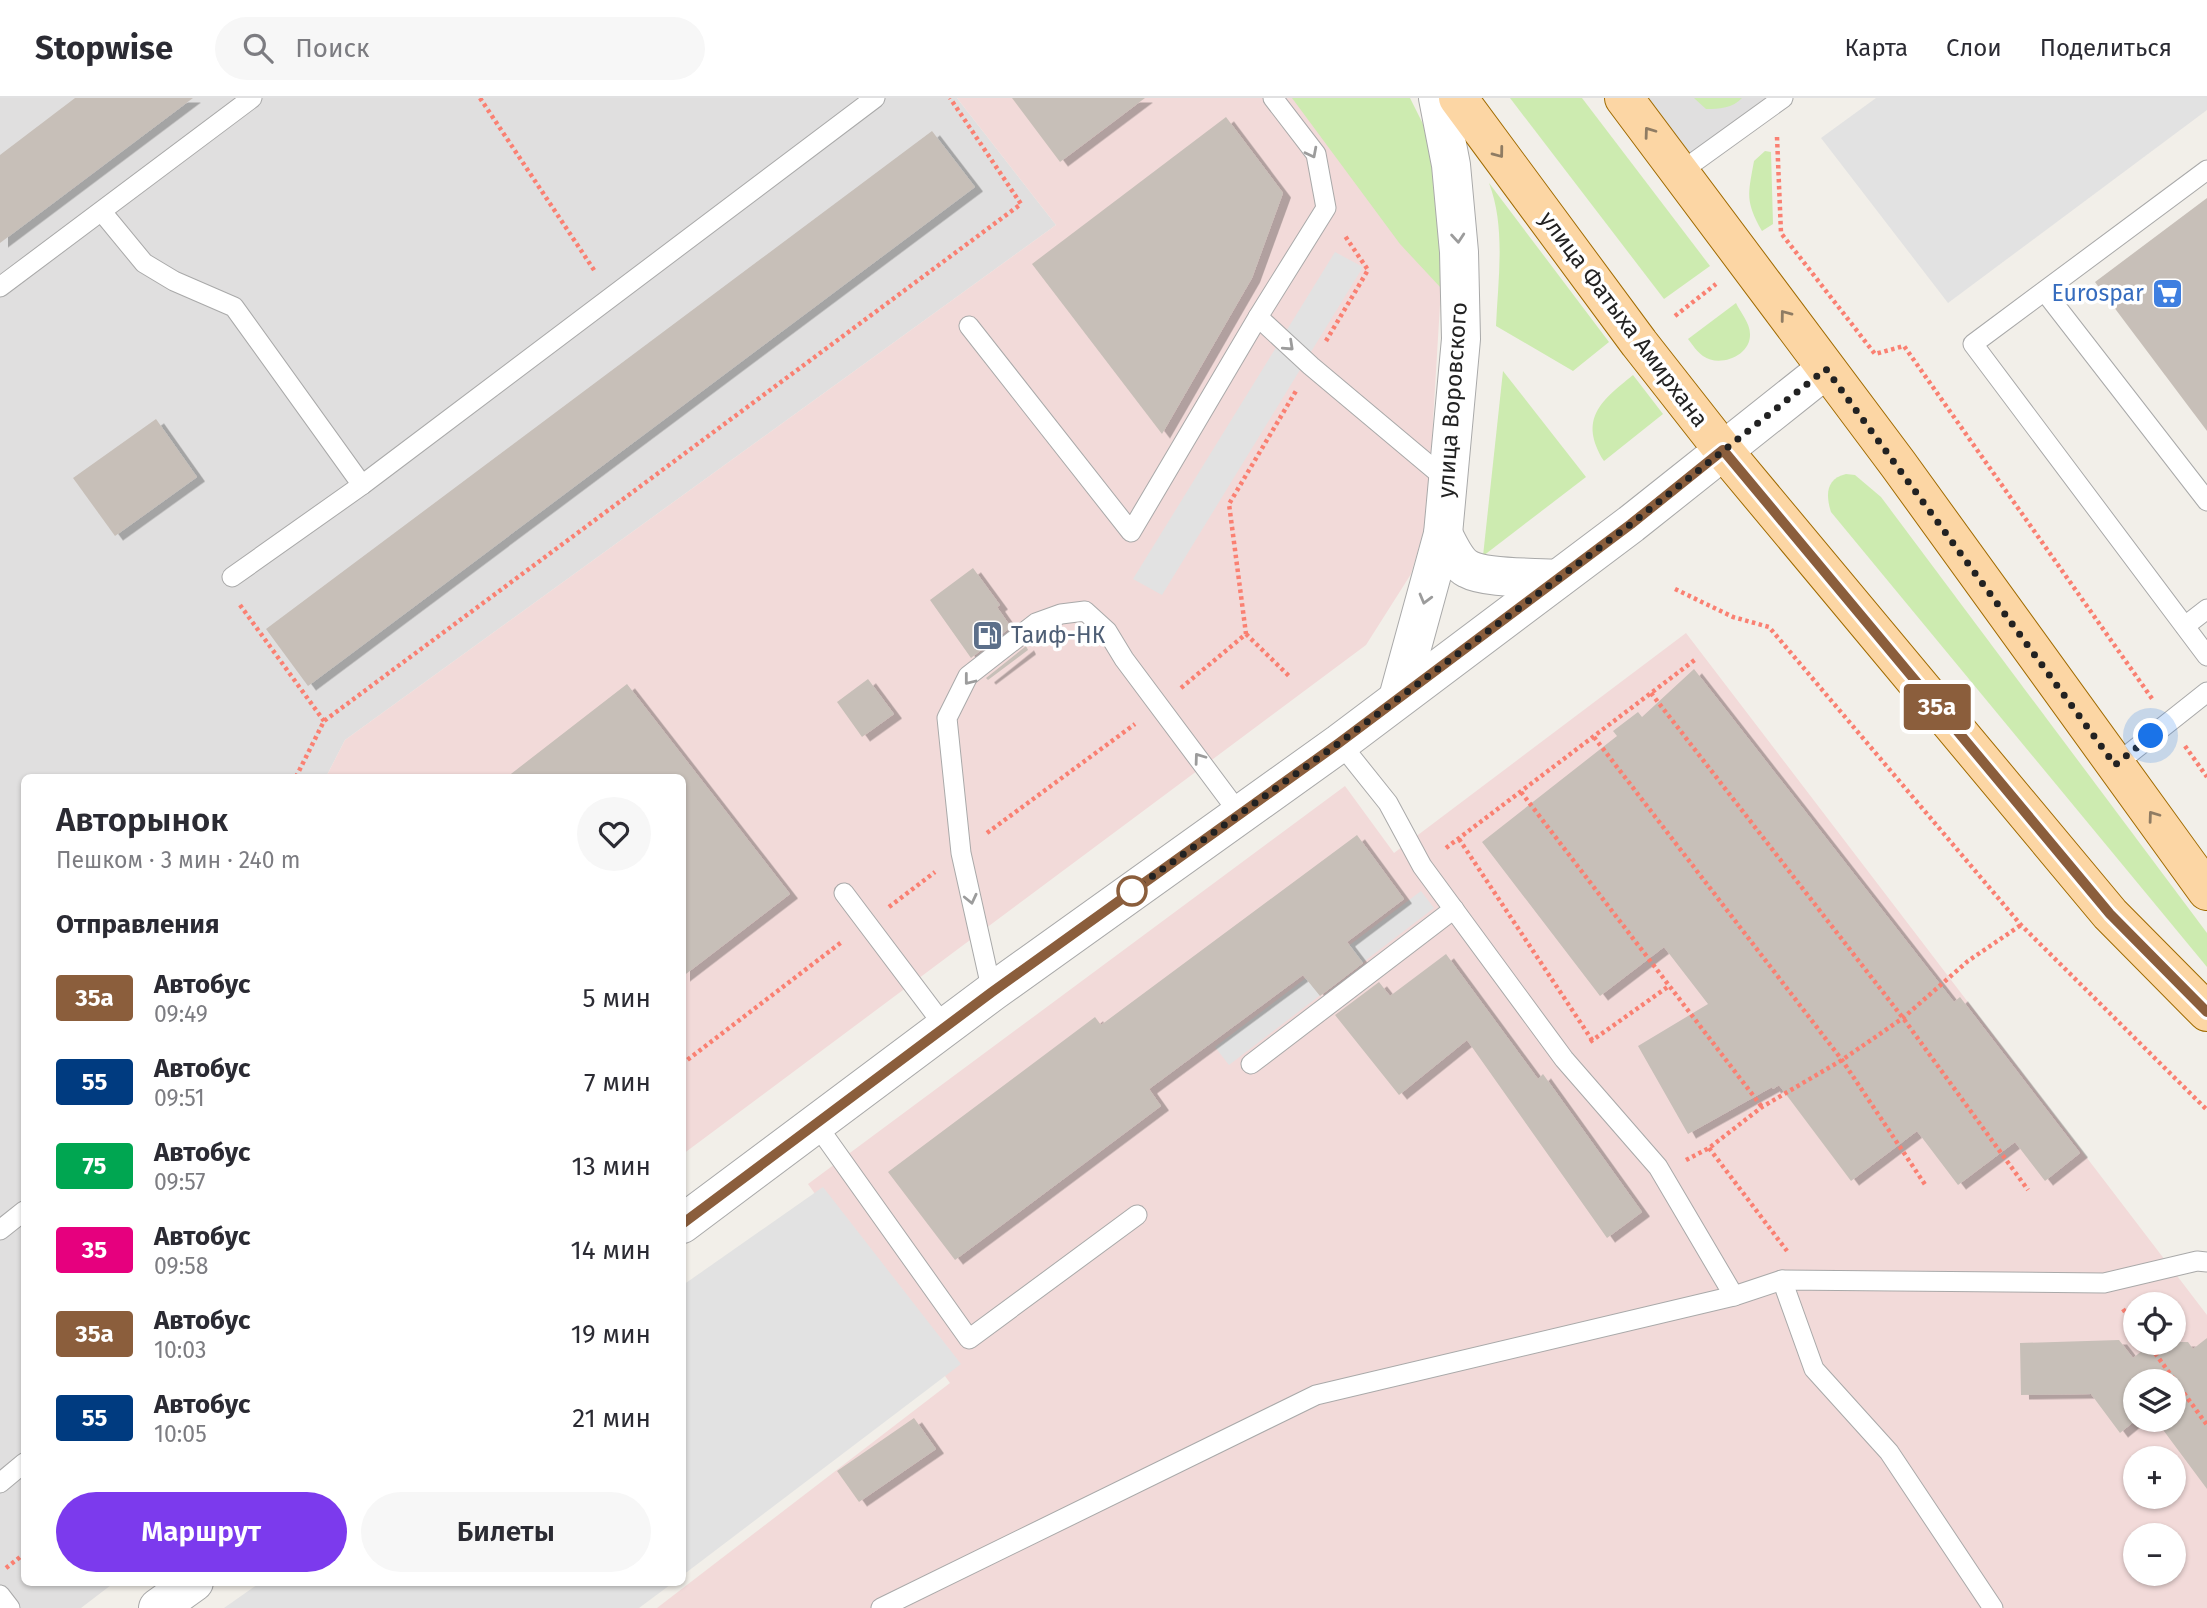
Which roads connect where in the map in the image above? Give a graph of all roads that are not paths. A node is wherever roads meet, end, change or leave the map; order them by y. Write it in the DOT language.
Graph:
graph roads {
  1 [pos="252,98"];
  2 [pos="876,98"];
  3 [pos="1273,98"];
  4 [pos="1438,98"];
  5 [pos="1458,98"];
  6 [pos="1624,98"];
  7 [pos="1779,100"];
  8 [pos="2207,170"];
  9 [pos="1679,173"];
  10 [pos="102,212"];
  11 [pos="0,288"];
  12 [pos="2045,292"];
  13 [pos="1258,317"];
  14 [pos="970,326"];
  15 [pos="1826,369"];
  16 [pos="1723,450"];
  17 [pos="1448,481"];
  18 [pos="362,485"];
  19 [pos="2207,501"];
  20 [pos="1443,534"];
  21 [pos="232,577"];
  22 [pos="1557,579"];
  23 [pos="2207,609"];
  24 [pos="2185,626"];
  25 [pos="2207,656"];
  26 [pos="2207,692"];
  27 [pos="1398,698"];
  28 [pos="1339,743"];
  29 [pos="2115,765"];
  30 [pos="1239,813"];
  31 [pos="2193,852"];
  32 [pos="2207,891"];
  33 [pos="844,893"];
  34 [pos="1454,909"];
  35 [pos="992,992"];
  36 [pos="2207,1012"];
  37 [pos="945,1027"];
  38 [pos="1251,1063"];
  39 [pos="816,1124"];
  40 [pos="21,1213"];
  41 [pos="1137,1215"];
  42 [pos="686,1221"];
  43 [pos="0,1230"];
  44 [pos="2207,1262"];
  45 [pos="1782,1280"];
  46 [pos="1734,1296"];
  47 [pos="21,1466"];
  48 [pos="0,1483"];
  49 [pos="188,1586"];
  50 [pos="0,1595"];
  51 [pos="10,1608"];
  52 [pos="158,1608"];
  53 [pos="881,1608"];
  54 [pos="1993,1608"];
  1 -- 10 [label="lane"];
  2 -- 18 [label="lane"];
  3 -- 13 [label="lane, one-way"];
  4 -- 17 [label="street, улица Воровского, one-way"];
  5 -- 16 [label="main road, улица Фатыха Амирхана, one-way"];
  9 -- 6 [label="main road, one-way"];
  7 -- 9 [label="lane"];
  8 -- 12 [label="lane"];
  15 -- 9 [label="main road, one-way"];
  10 -- 11 [label="lane"];
  10 -- 18 [label="lane"];
  12 -- 19 [label="lane"];
  12 -- 24 [label="lane"];
  13 -- 14 [label="lane"];
  13 -- 17 [label="lane, one-way"];
  15 -- 16 [label="street"];
  15 -- 29 [label="main road"];
  16 -- 22 [label="street"];
  16 -- 36 [label="main road, улица Фатыха Амирхана"];
  17 -- 20 [label="street, улица Воровского"];
  18 -- 21 [label="lane"];
  20 -- 22 [label="street"];
  20 -- 27 [label="street, улица Воровского, one-way"];
  22 -- 27 [label="street"];
  23 -- 24 [label="lane"];
  24 -- 25 [label="lane"];
  26 -- 29 [label="lane"];
  27 -- 28 [label="street"];
  28 -- 30 [label="street"];
  28 -- 34 [label="lane"];
  31 -- 29 [label="main road, one-way"];
  30 -- 35 [label="street"];
  30 -- 35 [label="lane, one-way"];
  31 -- 32 [label="main road"];
  33 -- 37 [label="lane"];
  34 -- 38 [label="lane"];
  34 -- 46 [label="lane"];
  35 -- 37 [label="street"];
  37 -- 39 [label="street"];
  39 -- 41 [label="lane"];
  39 -- 42 [label="street"];
  40 -- 43 [label="lane"];
  44 -- 45 [label="lane"];
  45 -- 46 [label="lane"];
  45 -- 54 [label="lane"];
  46 -- 53 [label="lane"];
  47 -- 48 [label="lane"];
  49 -- 52 [label="street"];
  50 -- 51 [label="lane"];
}
